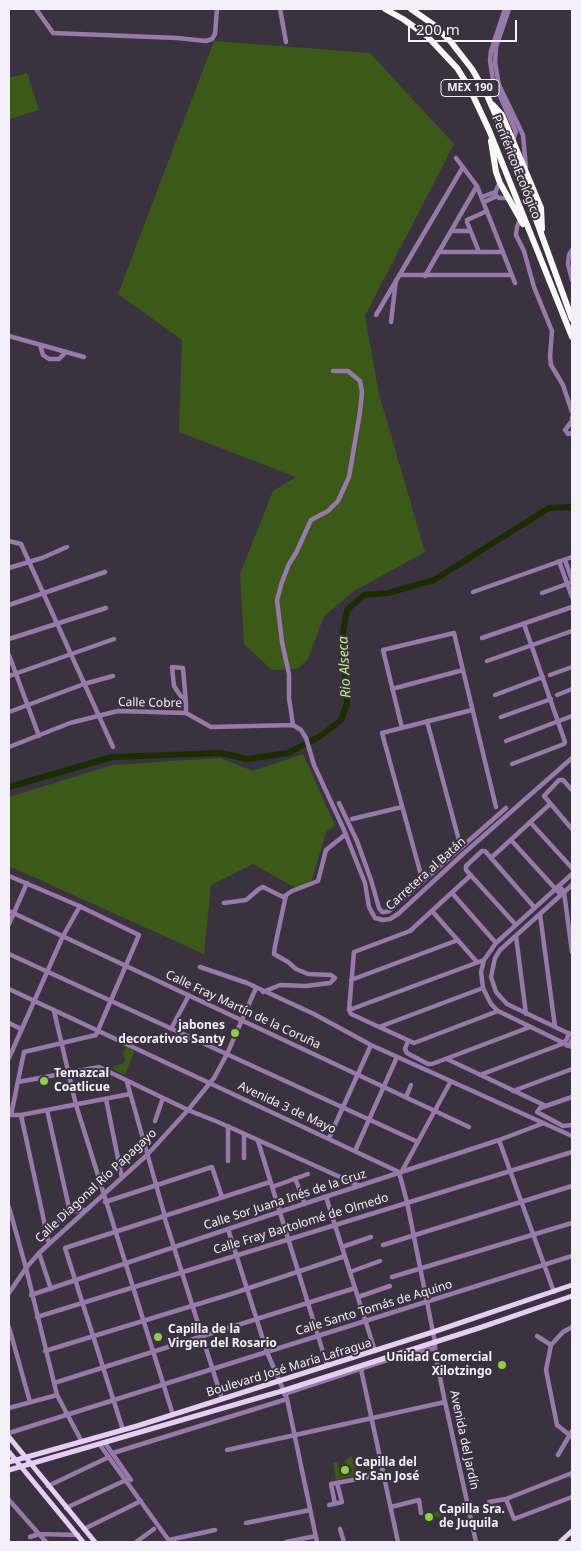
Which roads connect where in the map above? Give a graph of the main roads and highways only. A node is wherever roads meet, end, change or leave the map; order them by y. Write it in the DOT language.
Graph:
graph roads {
  1 [pos="385,9"];
  2 [pos="411,9"];
  3 [pos="491,104"];
  4 [pos="489,130"];
  5 [pos="541,232"];
  6 [pos="535,245"];
  7 [pos="572,319"];
  8 [pos="572,337"];
  9 [pos="572,1285"];
  10 [pos="572,1296"];
  11 [pos="9,1437"];
  12 [pos="9,1452"];
  13 [pos="25,1457"];
  14 [pos="15,1460"];
  15 [pos="9,1462"];
  16 [pos="30,1464"];
  17 [pos="21,1467"];
  18 [pos="9,1470"];
  19 [pos="572,1531"];
  20 [pos="83,1542"];
  21 [pos="94,1542"];
  22 [pos="560,1542"];
  1 -- 4 [label="highway, Periférico Ecológico / MEX 190"];
  2 -- 3 [label="highway, Periférico Ecológico / MEX 190"];
  3 -- 5 [label="highway, Periférico Ecológico / MEX 190"];
  3 -- 5 [label="highway"];
  4 -- 6 [label="highway, Periférico Ecológico / MEX 190"];
  4 -- 6 [label="highway"];
  5 -- 7 [label="highway, Periférico Ecológico / MEX 190"];
  6 -- 8 [label="highway, Periférico Ecológico"];
  9 -- 13 [label="main road, Boulevard José María Lafragua"];
  10 -- 16 [label="main road, Boulevard José María Lafragua"];
  11 -- 13 [label="main road"];
  12 -- 14 [label="main road"];
  13 -- 14 [label="main road, Boulevard José María Lafragua"];
  13 -- 16 [label="main road"];
  14 -- 15 [label="main road, Boulevard José María Lafragua"];
  14 -- 17 [label="main road"];
  16 -- 17 [label="main road, Boulevard José María Lafragua"];
  16 -- 21 [label="main road"];
  17 -- 18 [label="main road, Boulevard José María Lafragua"];
  17 -- 20 [label="main road"];
  19 -- 22 [label="main road"];
}
